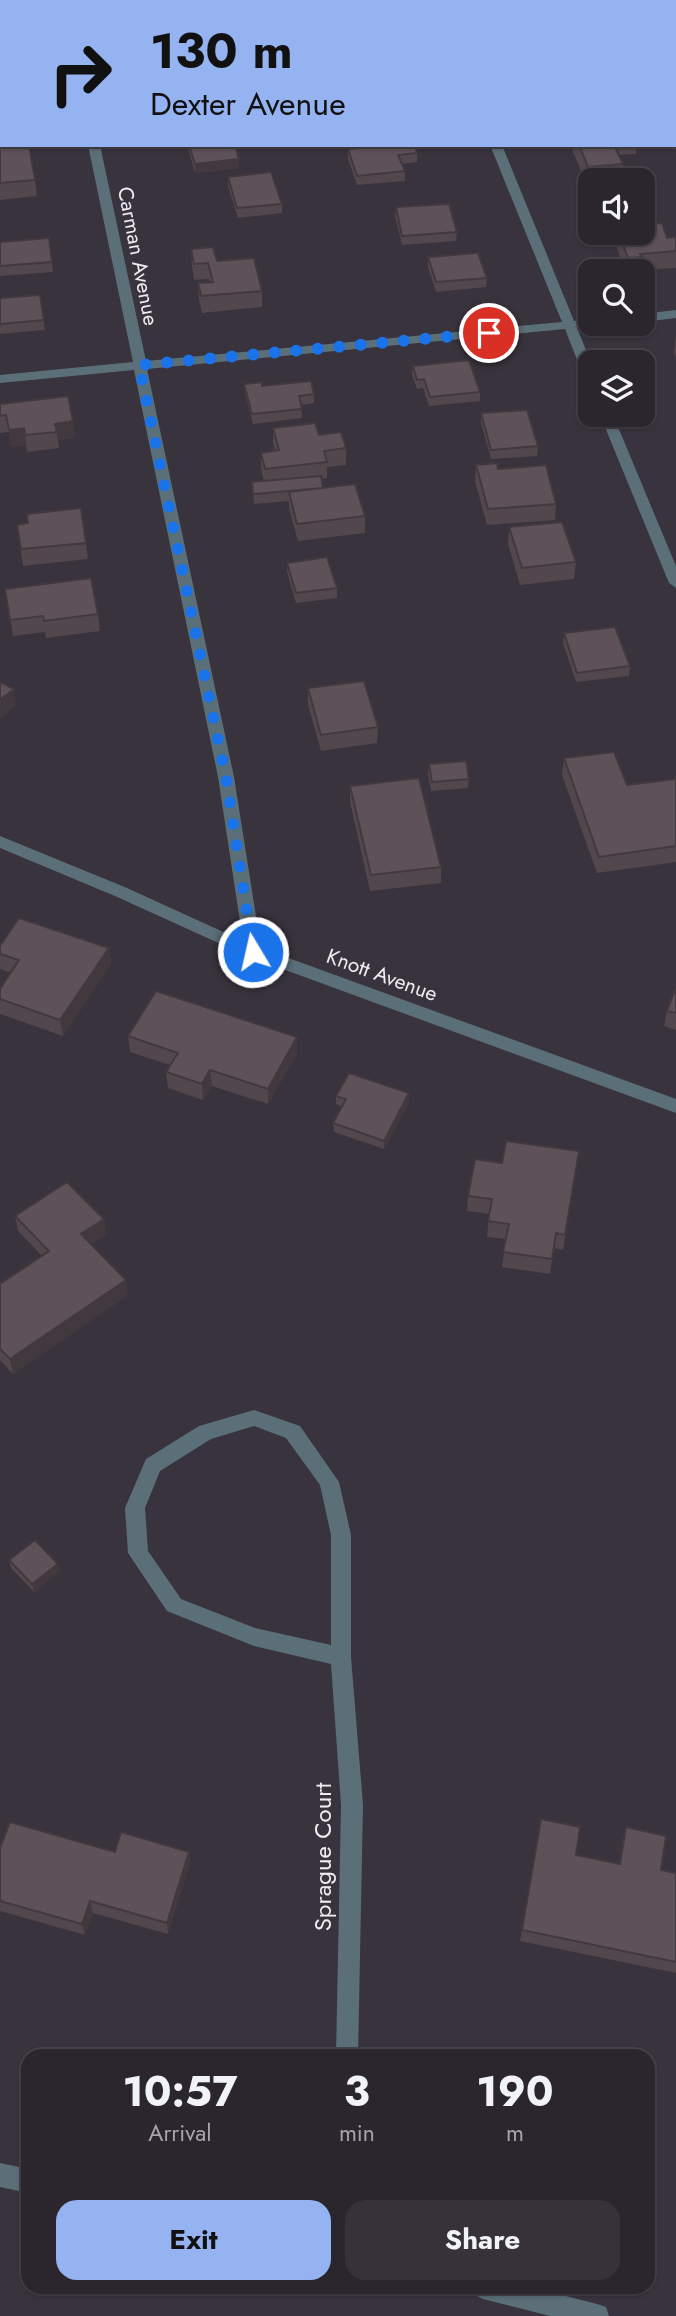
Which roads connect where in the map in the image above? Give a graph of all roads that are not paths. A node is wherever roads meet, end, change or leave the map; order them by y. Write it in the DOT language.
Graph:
graph roads {
  1 [pos="94,147"];
  2 [pos="497,147"];
  3 [pos="676,314"];
  4 [pos="655,316"];
  5 [pos="578,324"];
  6 [pos="569,325"];
  7 [pos="580,350"];
  8 [pos="139,365"];
  9 [pos="0,379"];
  10 [pos="611,427"];
  11 [pos="676,583"];
  12 [pos="0,842"];
  13 [pos="253,952"];
  14 [pos="676,1106"];
  15 [pos="341,1657"];
  16 [pos="347,2049"];
  17 [pos="0,2175"];
  18 [pos="21,2180"];
  19 [pos="511,2294"];
  20 [pos="597,2316"];
  1 -- 8 [label="street, Carman Avenue"];
  2 -- 6 [label="street"];
  3 -- 4 [label="street"];
  5 -- 6 [label="street"];
  6 -- 7 [label="street"];
  6 -- 8 [label="street"];
  8 -- 9 [label="street"];
  8 -- 13 [label="street, Carman Avenue"];
  10 -- 11 [label="street"];
  12 -- 13 [label="street, Knott Avenue"];
  13 -- 14 [label="street, Knott Avenue"];
  15 -- 15 [label="street, Sprague Court"];
  15 -- 16 [label="street, Sprague Court"];
  17 -- 18 [label="street"];
  19 -- 20 [label="street"];
}
